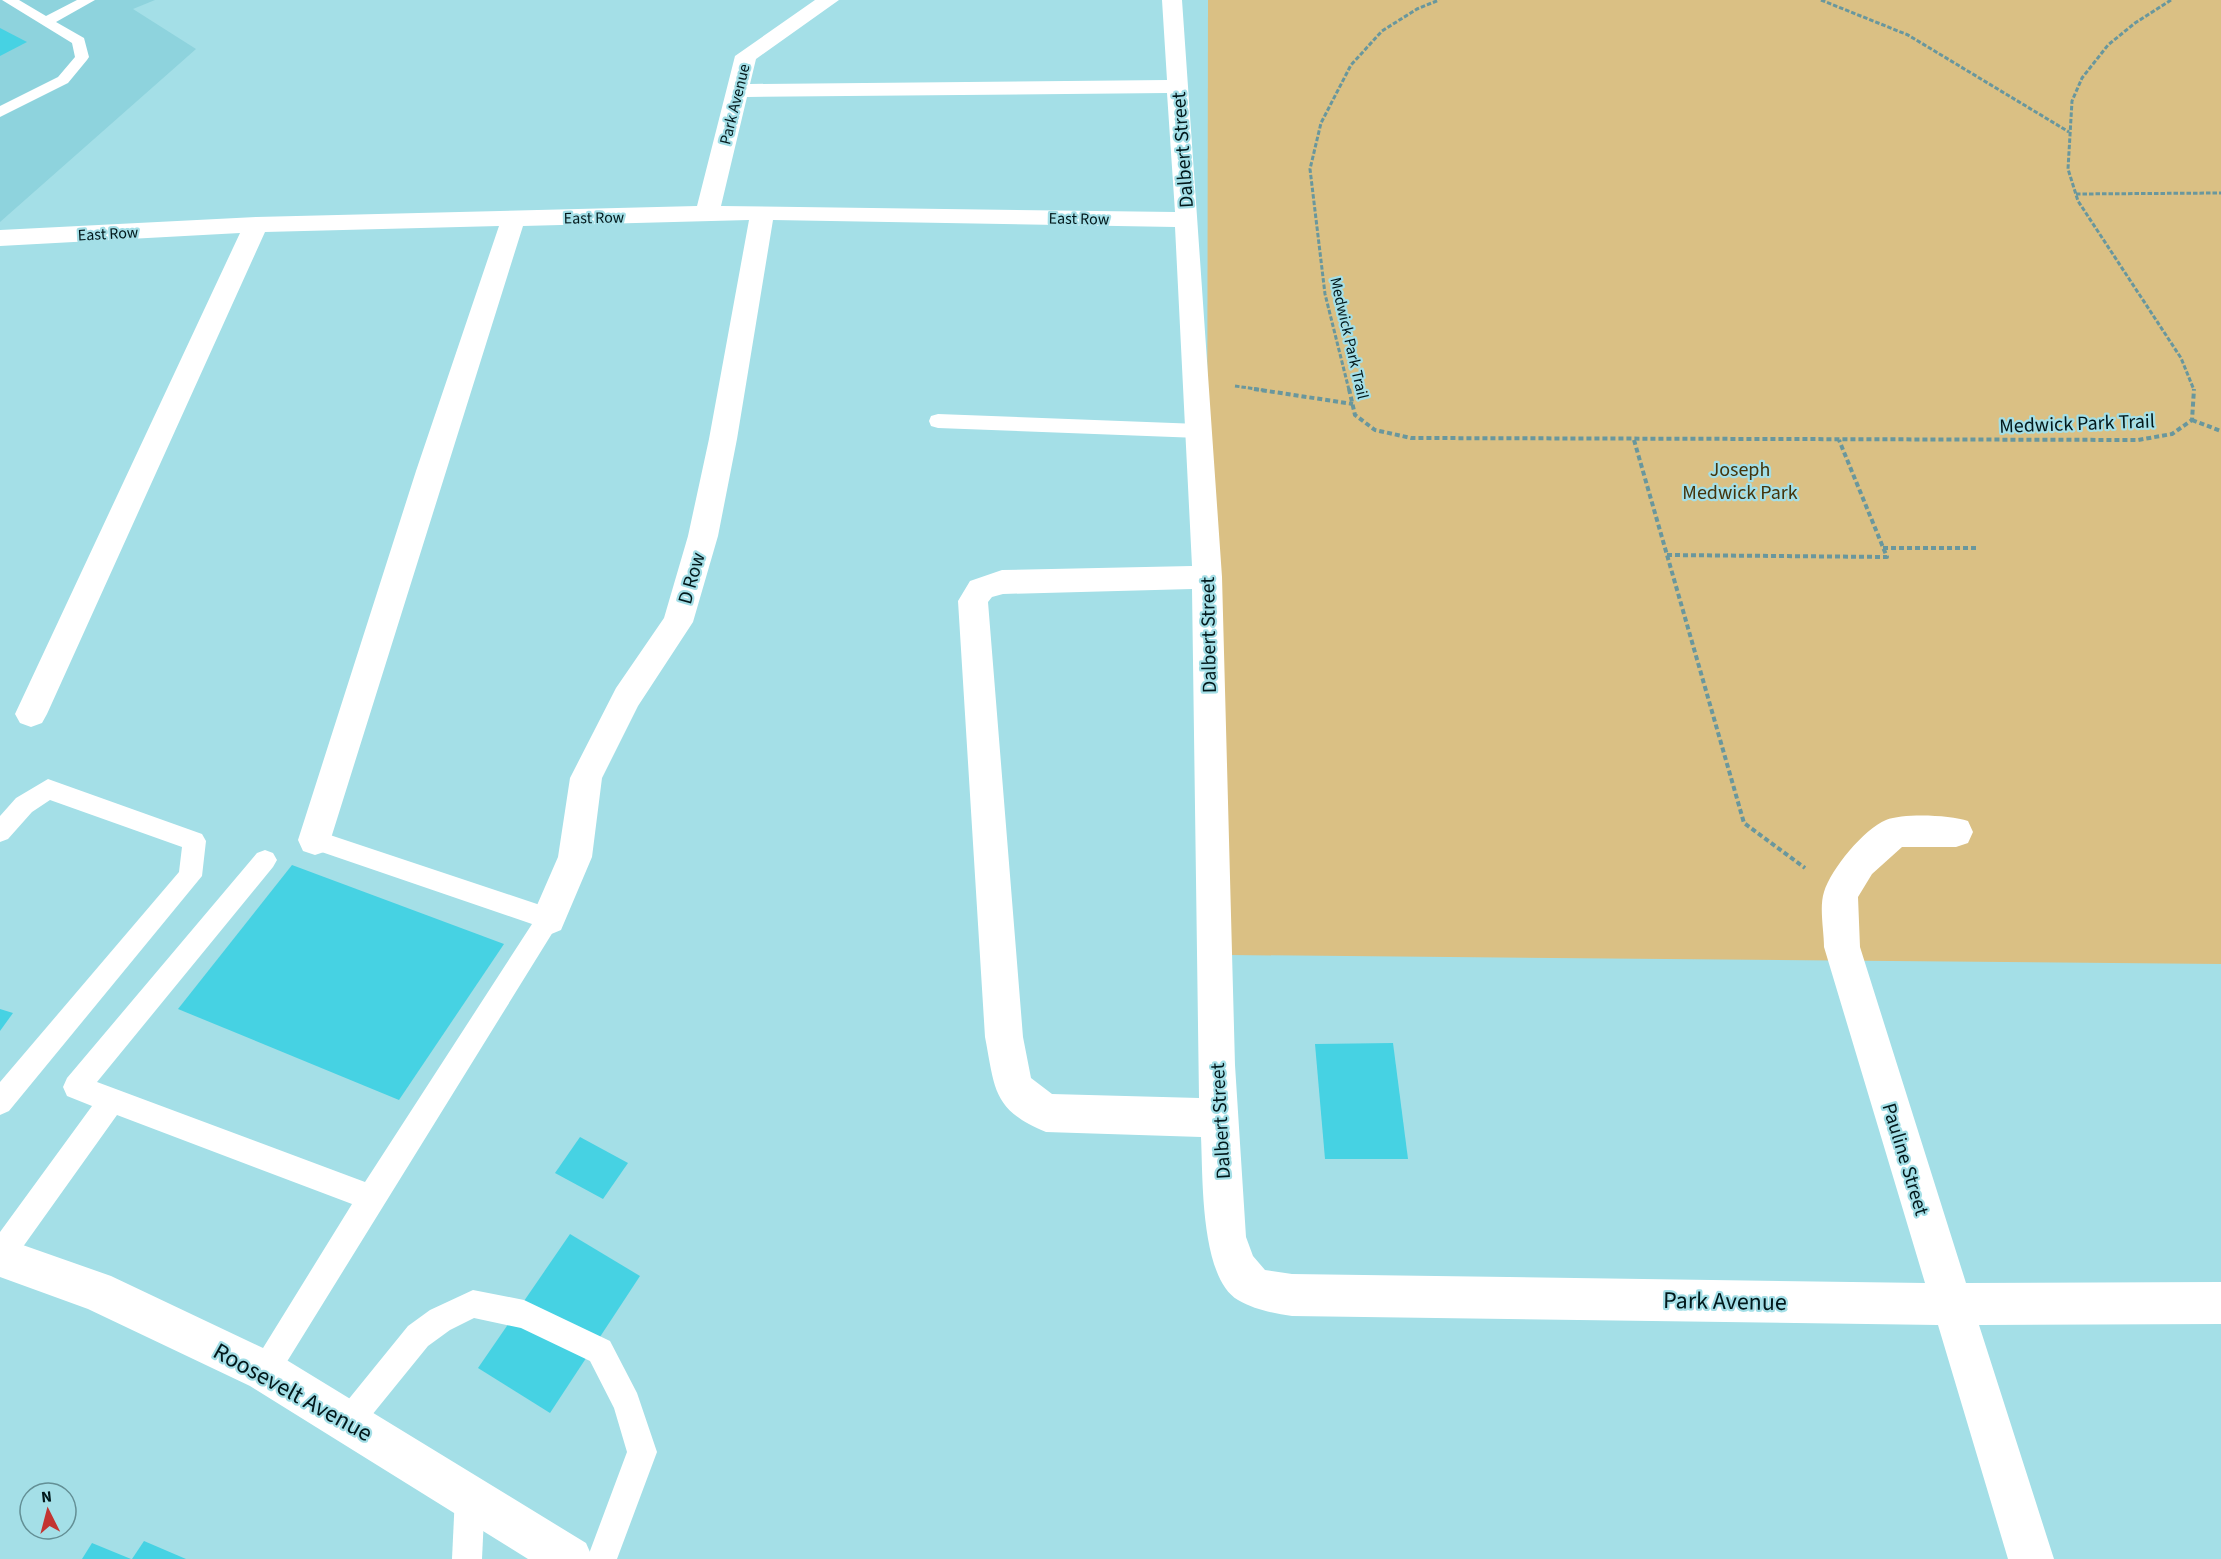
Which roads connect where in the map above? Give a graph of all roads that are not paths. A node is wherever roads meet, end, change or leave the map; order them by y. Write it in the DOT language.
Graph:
graph roads {
  1 [pos="9,0"];
  2 [pos="88,0"];
  3 [pos="829,0"];
  4 [pos="1172,0"];
  5 [pos="47,21"];
  6 [pos="1178,86"];
  7 [pos="738,91"];
  8 [pos="0,111"];
  9 [pos="762,212"];
  10 [pos="707,214"];
  11 [pos="513,219"];
  12 [pos="1187,220"];
  13 [pos="256,225"];
  14 [pos="0,238"];
  15 [pos="938,421"];
  16 [pos="1199,431"];
  17 [pos="1207,577"];
  18 [pos="31,714"];
  19 [pos="0,832"];
  20 [pos="1956,832"];
  21 [pos="315,840"];
  22 [pos="265,860"];
  23 [pos="549,919"];
  24 [pos="111,1101"];
  25 [pos="0,1102"];
  26 [pos="1220,1118"];
  27 [pos="370,1198"];
  28 [pos="0,1256"];
  29 [pos="1238,1269"];
  30 [pos="2221,1303"];
  31 [pos="1950,1304"];
  32 [pos="265,1371"];
  33 [pos="349,1421"];
  34 [pos="470,1496"];
  35 [pos="467,1559"];
  36 [pos="570,1559"];
  37 [pos="602,1559"];
  38 [pos="2031,1559"];
  1 -- 5 [label="lane"];
  2 -- 5 [label="lane"];
  3 -- 7 [label="street, Park Avenue"];
  4 -- 6 [label="street, Dalbert Street"];
  5 -- 8 [label="lane"];
  6 -- 7 [label="street"];
  6 -- 12 [label="street, Dalbert Street"];
  7 -- 10 [label="street, Park Avenue"];
  9 -- 10 [label="street, East Row"];
  9 -- 12 [label="street, East Row"];
  9 -- 23 [label="street, D Row"];
  10 -- 11 [label="street, East Row"];
  11 -- 13 [label="street, East Row"];
  11 -- 21 [label="street"];
  12 -- 16 [label="street, Dalbert Street"];
  13 -- 14 [label="street, East Row"];
  13 -- 18 [label="street"];
  15 -- 16 [label="lane"];
  16 -- 17 [label="street, Dalbert Street"];
  17 -- 26 [label="street, Dalbert Street"];
  17 -- 26 [label="street"];
  19 -- 25 [label="lane"];
  20 -- 31 [label="street, Pauline Street"];
  21 -- 23 [label="lane"];
  22 -- 24 [label="lane"];
  23 -- 27 [label="lane"];
  24 -- 27 [label="lane"];
  24 -- 28 [label="lane"];
  26 -- 29 [label="street, Dalbert Street"];
  27 -- 32 [label="lane"];
  28 -- 32 [label="street, Roosevelt Avenue"];
  29 -- 31 [label="street, Park Avenue"];
  30 -- 31 [label="street, Park Avenue"];
  31 -- 38 [label="street, Pauline Street"];
  32 -- 33 [label="street, Roosevelt Avenue"];
  33 -- 34 [label="street, Roosevelt Avenue"];
  33 -- 37 [label="lane"];
  34 -- 35 [label="lane"];
  34 -- 36 [label="street, Roosevelt Avenue"];
}
